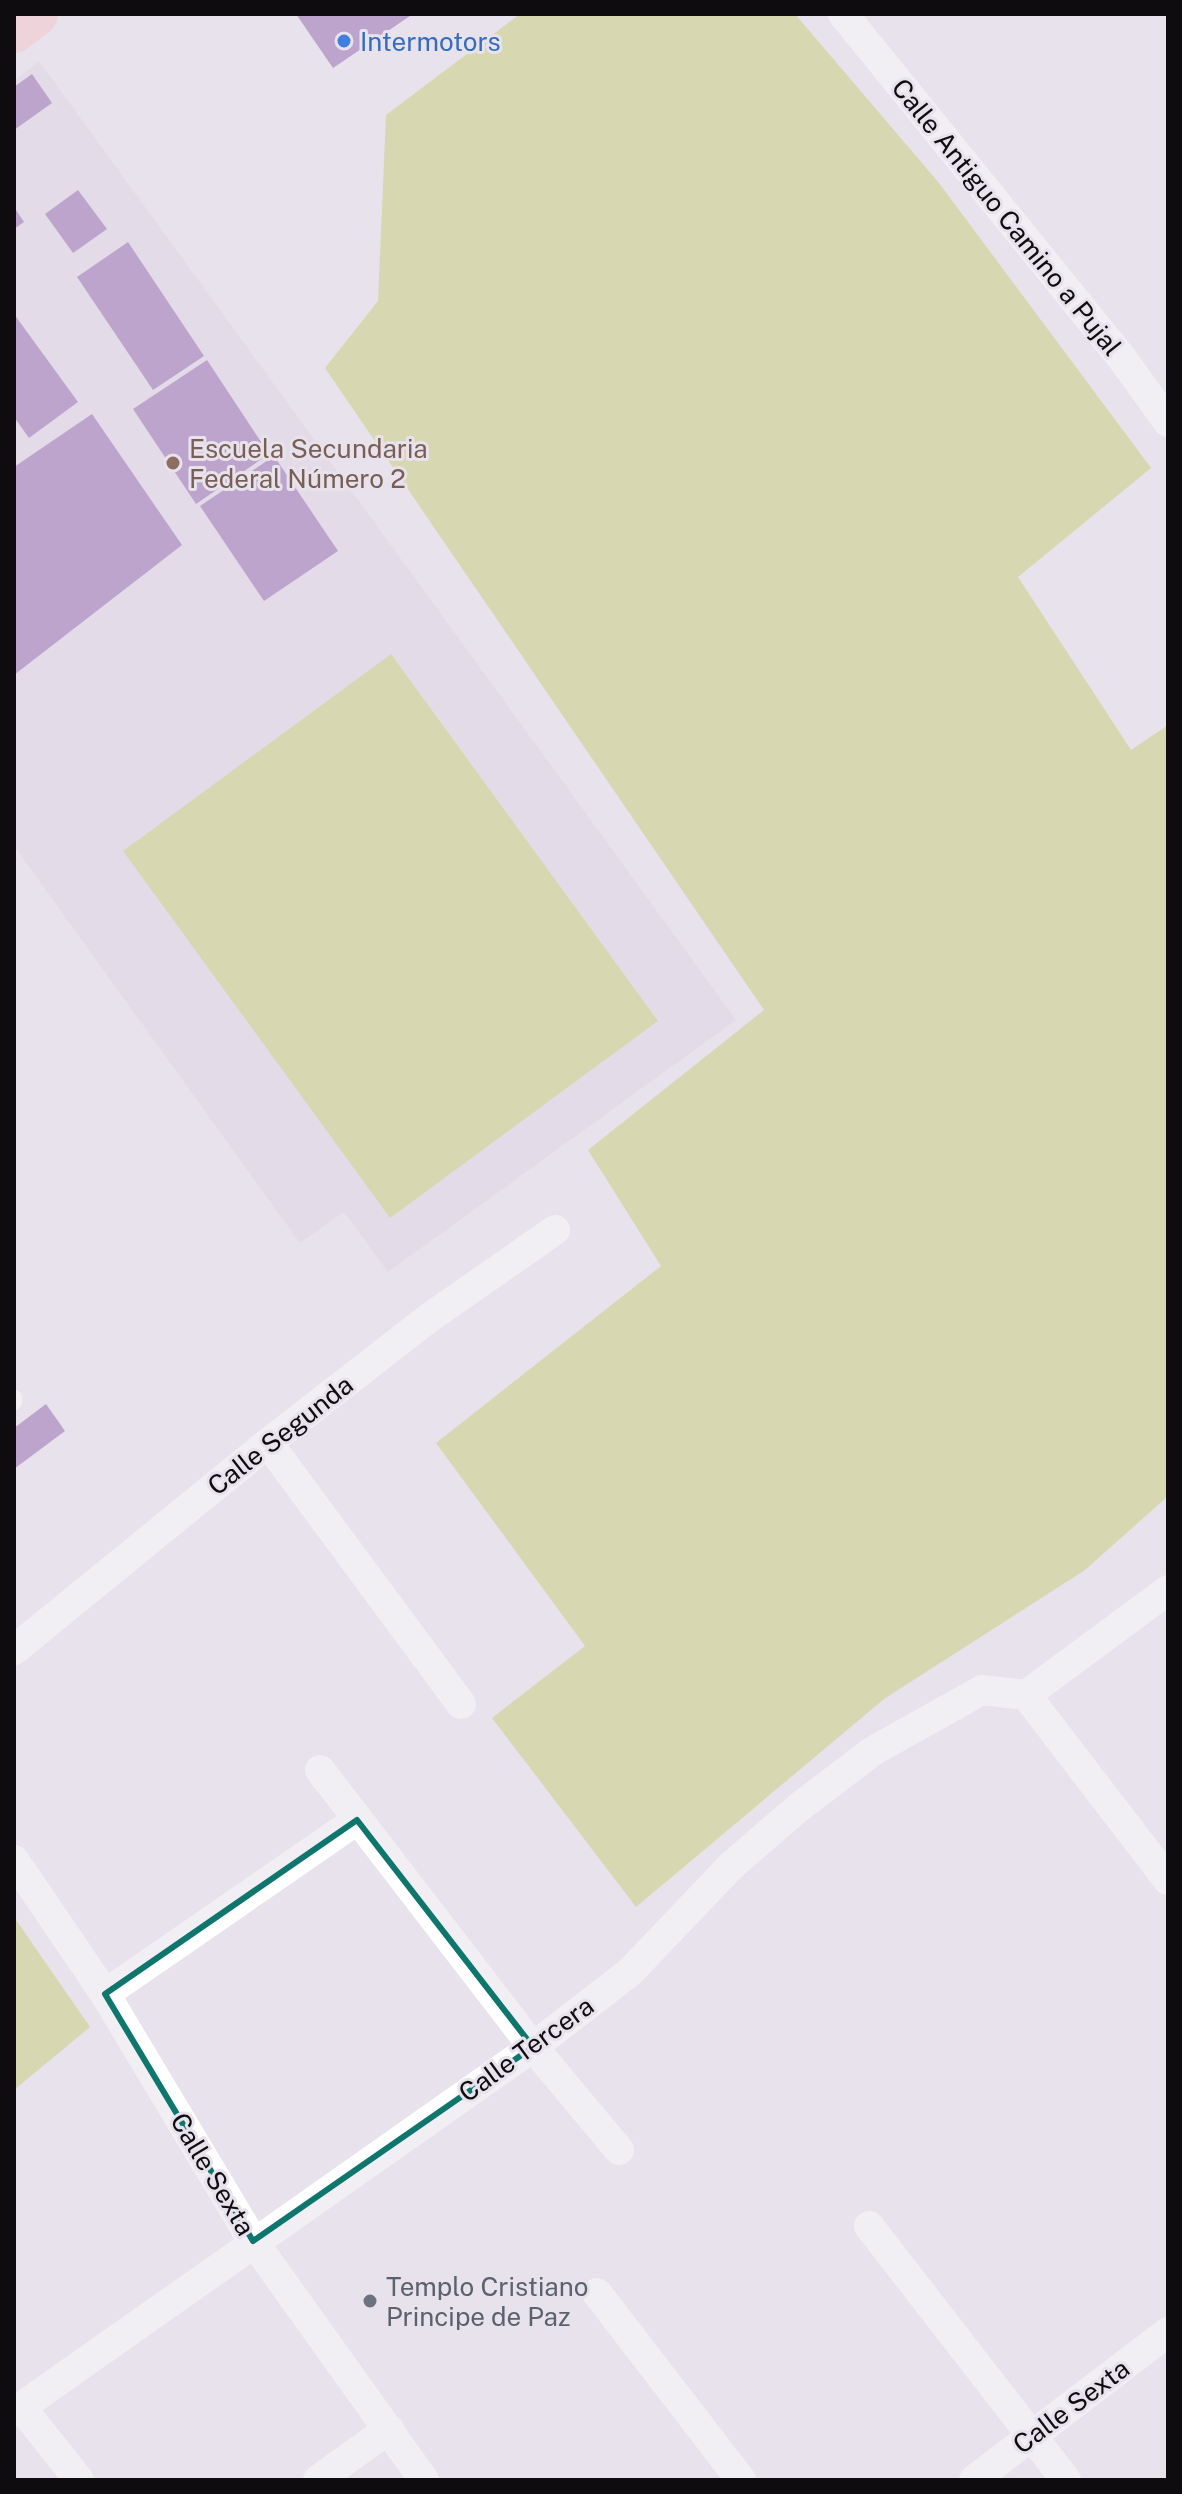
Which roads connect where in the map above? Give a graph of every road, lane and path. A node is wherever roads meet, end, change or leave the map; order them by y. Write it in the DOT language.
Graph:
graph roads {
  1 [pos="36,14"];
  2 [pos="843,14"];
  3 [pos="14,31"];
  4 [pos="1168,422"];
  5 [pos="555,1230"];
  6 [pos="268,1443"];
  7 [pos="1168,1590"];
  8 [pos="14,1650"];
  9 [pos="1026,1695"];
  10 [pos="461,1704"];
  11 [pos="320,1770"];
  12 [pos="357,1820"];
  13 [pos="14,1860"];
  14 [pos="1168,1880"];
  15 [pos="105,1994"];
  16 [pos="533,2047"];
  17 [pos="619,2150"];
  18 [pos="869,2226"];
  19 [pos="253,2241"];
  20 [pos="597,2293"];
  21 [pos="1168,2332"];
  22 [pos="17,2409"];
  23 [pos="389,2429"];
  24 [pos="1031,2438"];
  25 [pos="79,2480"];
  26 [pos="318,2480"];
  27 [pos="424,2480"];
  28 [pos="741,2480"];
  29 [pos="974,2480"];
  30 [pos="1066,2480"];
  1 -- 3 [label="main road"];
  2 -- 4 [label="street, Calle Antiguo Camino a Pujal"];
  5 -- 6 [label="street, Calle Segunda"];
  6 -- 8 [label="street, Calle Segunda"];
  6 -- 10 [label="street"];
  7 -- 9 [label="street"];
  9 -- 14 [label="street"];
  9 -- 16 [label="street, Calle Tercera"];
  11 -- 12 [label="street"];
  12 -- 15 [label="street"];
  12 -- 16 [label="street"];
  13 -- 15 [label="street, Calle Sexta"];
  15 -- 19 [label="street, Calle Sexta"];
  16 -- 17 [label="street"];
  16 -- 19 [label="street, Calle Tercera"];
  18 -- 24 [label="street"];
  19 -- 22 [label="street, Calle Tercera"];
  19 -- 23 [label="street, Calle Sexta"];
  20 -- 28 [label="street"];
  21 -- 24 [label="street, Calle Sexta"];
  22 -- 25 [label="street"];
  23 -- 26 [label="street"];
  23 -- 27 [label="street, Calle Sexta"];
  24 -- 29 [label="street, Calle Sexta"];
  24 -- 30 [label="street"];
}
